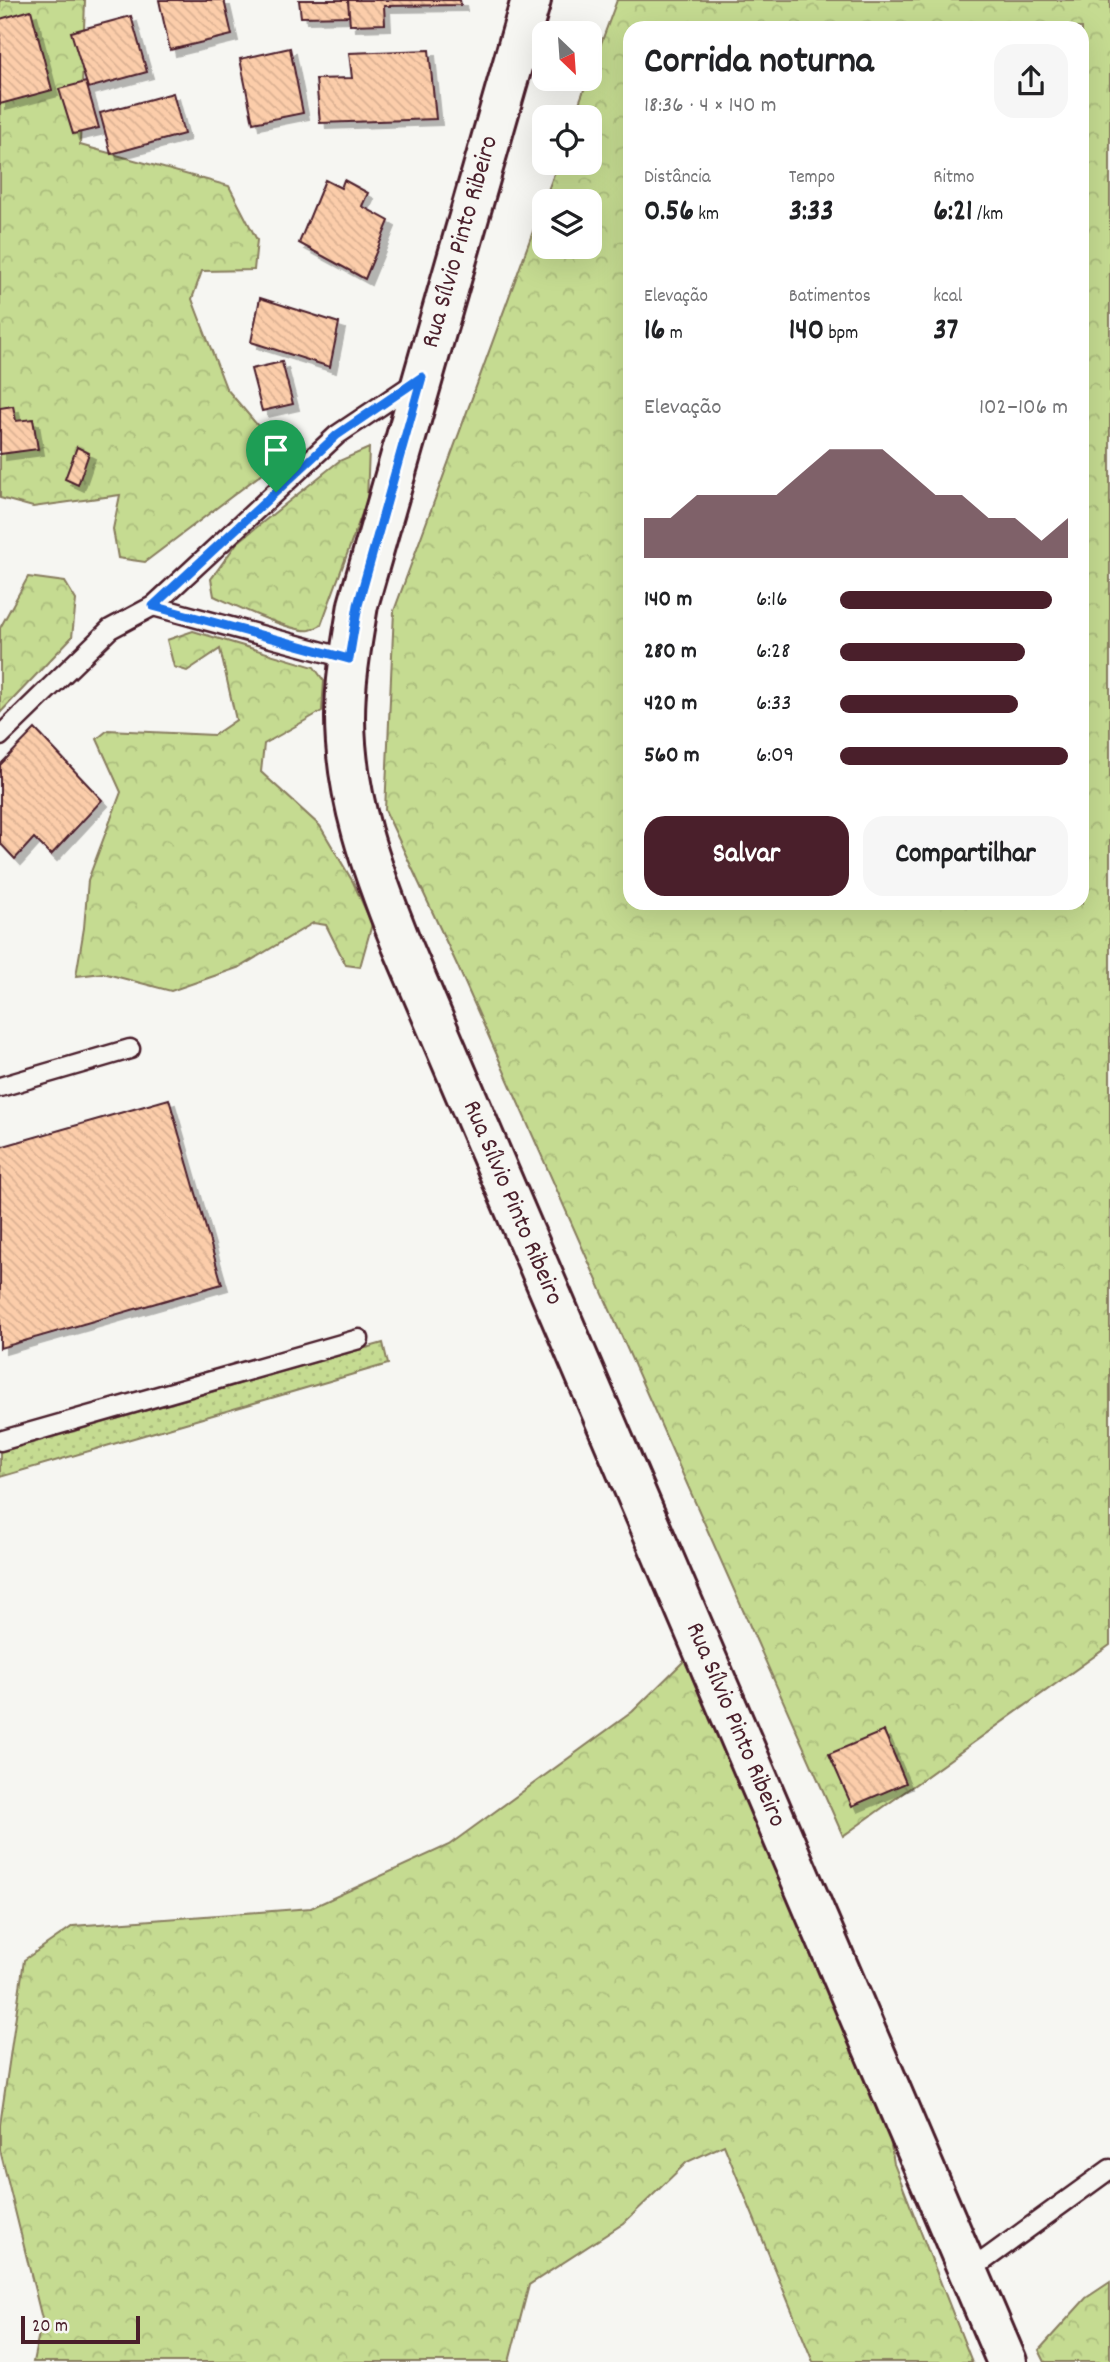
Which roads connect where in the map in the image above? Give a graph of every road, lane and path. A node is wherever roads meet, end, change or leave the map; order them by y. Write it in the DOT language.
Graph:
graph roads {
  1 [pos="531,0"];
  2 [pos="422,377"];
  3 [pos="153,606"];
  4 [pos="349,659"];
  5 [pos="0,736"];
  6 [pos="130,1049"];
  7 [pos="0,1087"];
  8 [pos="359,1339"];
  9 [pos="0,1441"];
  10 [pos="1110,2169"];
  11 [pos="968,2272"];
  12 [pos="1007,2362"];
  1 -- 2 [label="street, Rua Sílvio Pinto Ribeiro"];
  2 -- 3 [label="lane"];
  2 -- 4 [label="street, Rua Sílvio Pinto Ribeiro"];
  3 -- 4 [label="lane"];
  3 -- 5 [label="lane"];
  4 -- 11 [label="street, Rua Sílvio Pinto Ribeiro"];
  6 -- 7 [label="lane"];
  8 -- 9 [label="lane"];
  10 -- 11 [label="lane"];
  11 -- 12 [label="street, Rua Sílvio Pinto Ribeiro"];
}
